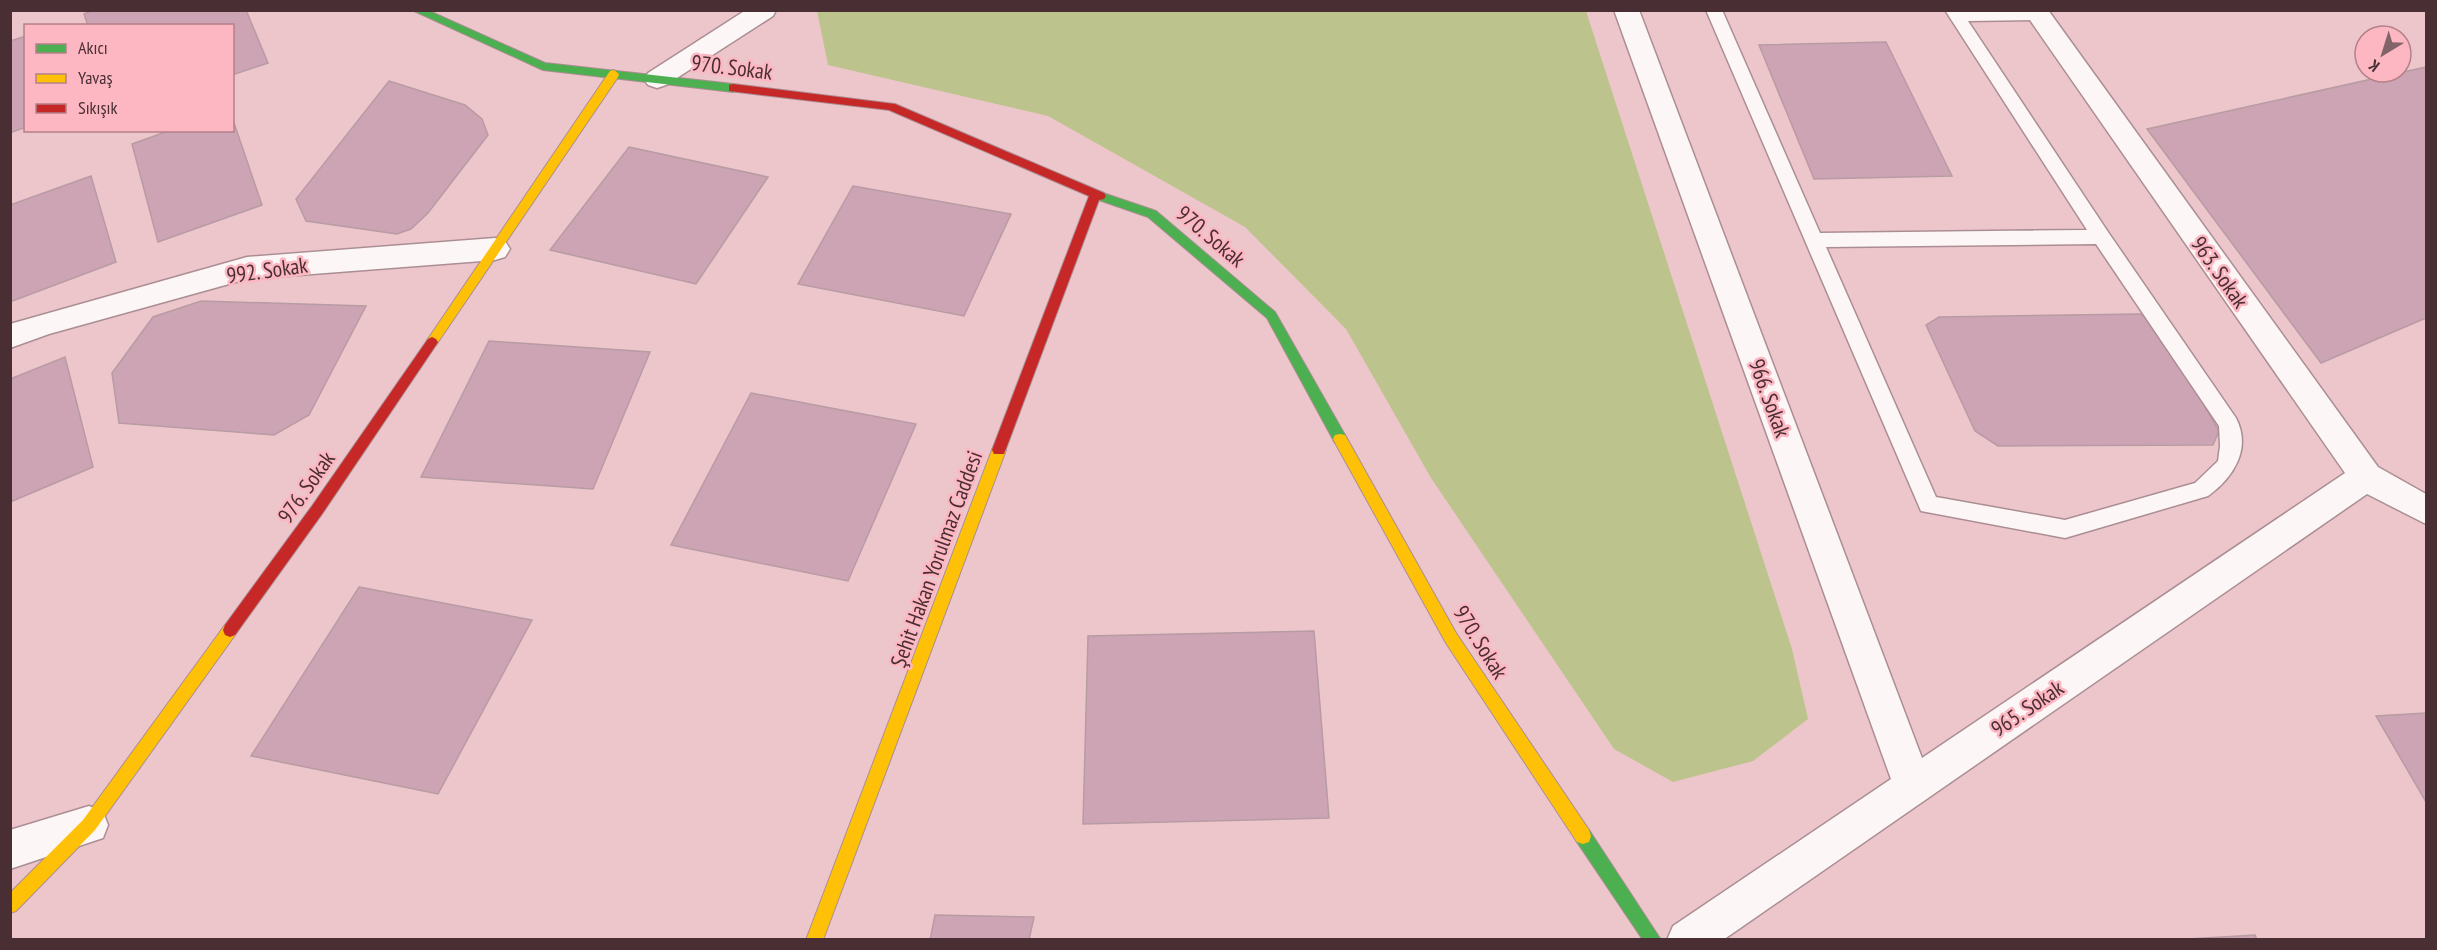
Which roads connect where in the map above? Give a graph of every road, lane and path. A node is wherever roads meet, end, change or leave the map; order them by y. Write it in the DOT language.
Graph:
graph roads {
  1 [pos="417,10"];
  2 [pos="764,10"];
  3 [pos="1626,10"];
  4 [pos="1714,10"];
  5 [pos="2036,13"];
  6 [pos="1955,14"];
  7 [pos="614,74"];
  8 [pos="657,79"];
  9 [pos="1095,194"];
  10 [pos="2101,237"];
  11 [pos="1813,240"];
  12 [pos="495,249"];
  13 [pos="10,336"];
  14 [pos="2366,477"];
  15 [pos="2427,510"];
  16 [pos="1913,786"];
  17 [pos="89,825"];
  18 [pos="10,850"];
  19 [pos="10,905"];
  20 [pos="814,939"];
  21 [pos="1653,939"];
  22 [pos="1687,939"];
  1 -- 7 [label="street, 970. Sokak"];
  2 -- 8 [label="street"];
  3 -- 16 [label="street, 966. Sokak"];
  4 -- 11 [label="lane"];
  5 -- 6 [label="lane"];
  5 -- 14 [label="street, 963. Sokak"];
  6 -- 10 [label="lane"];
  7 -- 8 [label="street, 970. Sokak"];
  7 -- 12 [label="street, 976. Sokak"];
  8 -- 9 [label="street, 970. Sokak"];
  9 -- 20 [label="street, Şehit Hakan Yorulmaz Caddesi"];
  9 -- 21 [label="street, 970. Sokak"];
  10 -- 11 [label="lane"];
  10 -- 11 [label="lane"];
  12 -- 13 [label="street, 992. Sokak"];
  12 -- 17 [label="street, 976. Sokak"];
  14 -- 15 [label="street, 963. Sokak"];
  14 -- 16 [label="street, 965. Sokak"];
  16 -- 22 [label="street, 965. Sokak"];
  17 -- 18 [label="street"];
  17 -- 19 [label="street, 976. Sokak"];
}
